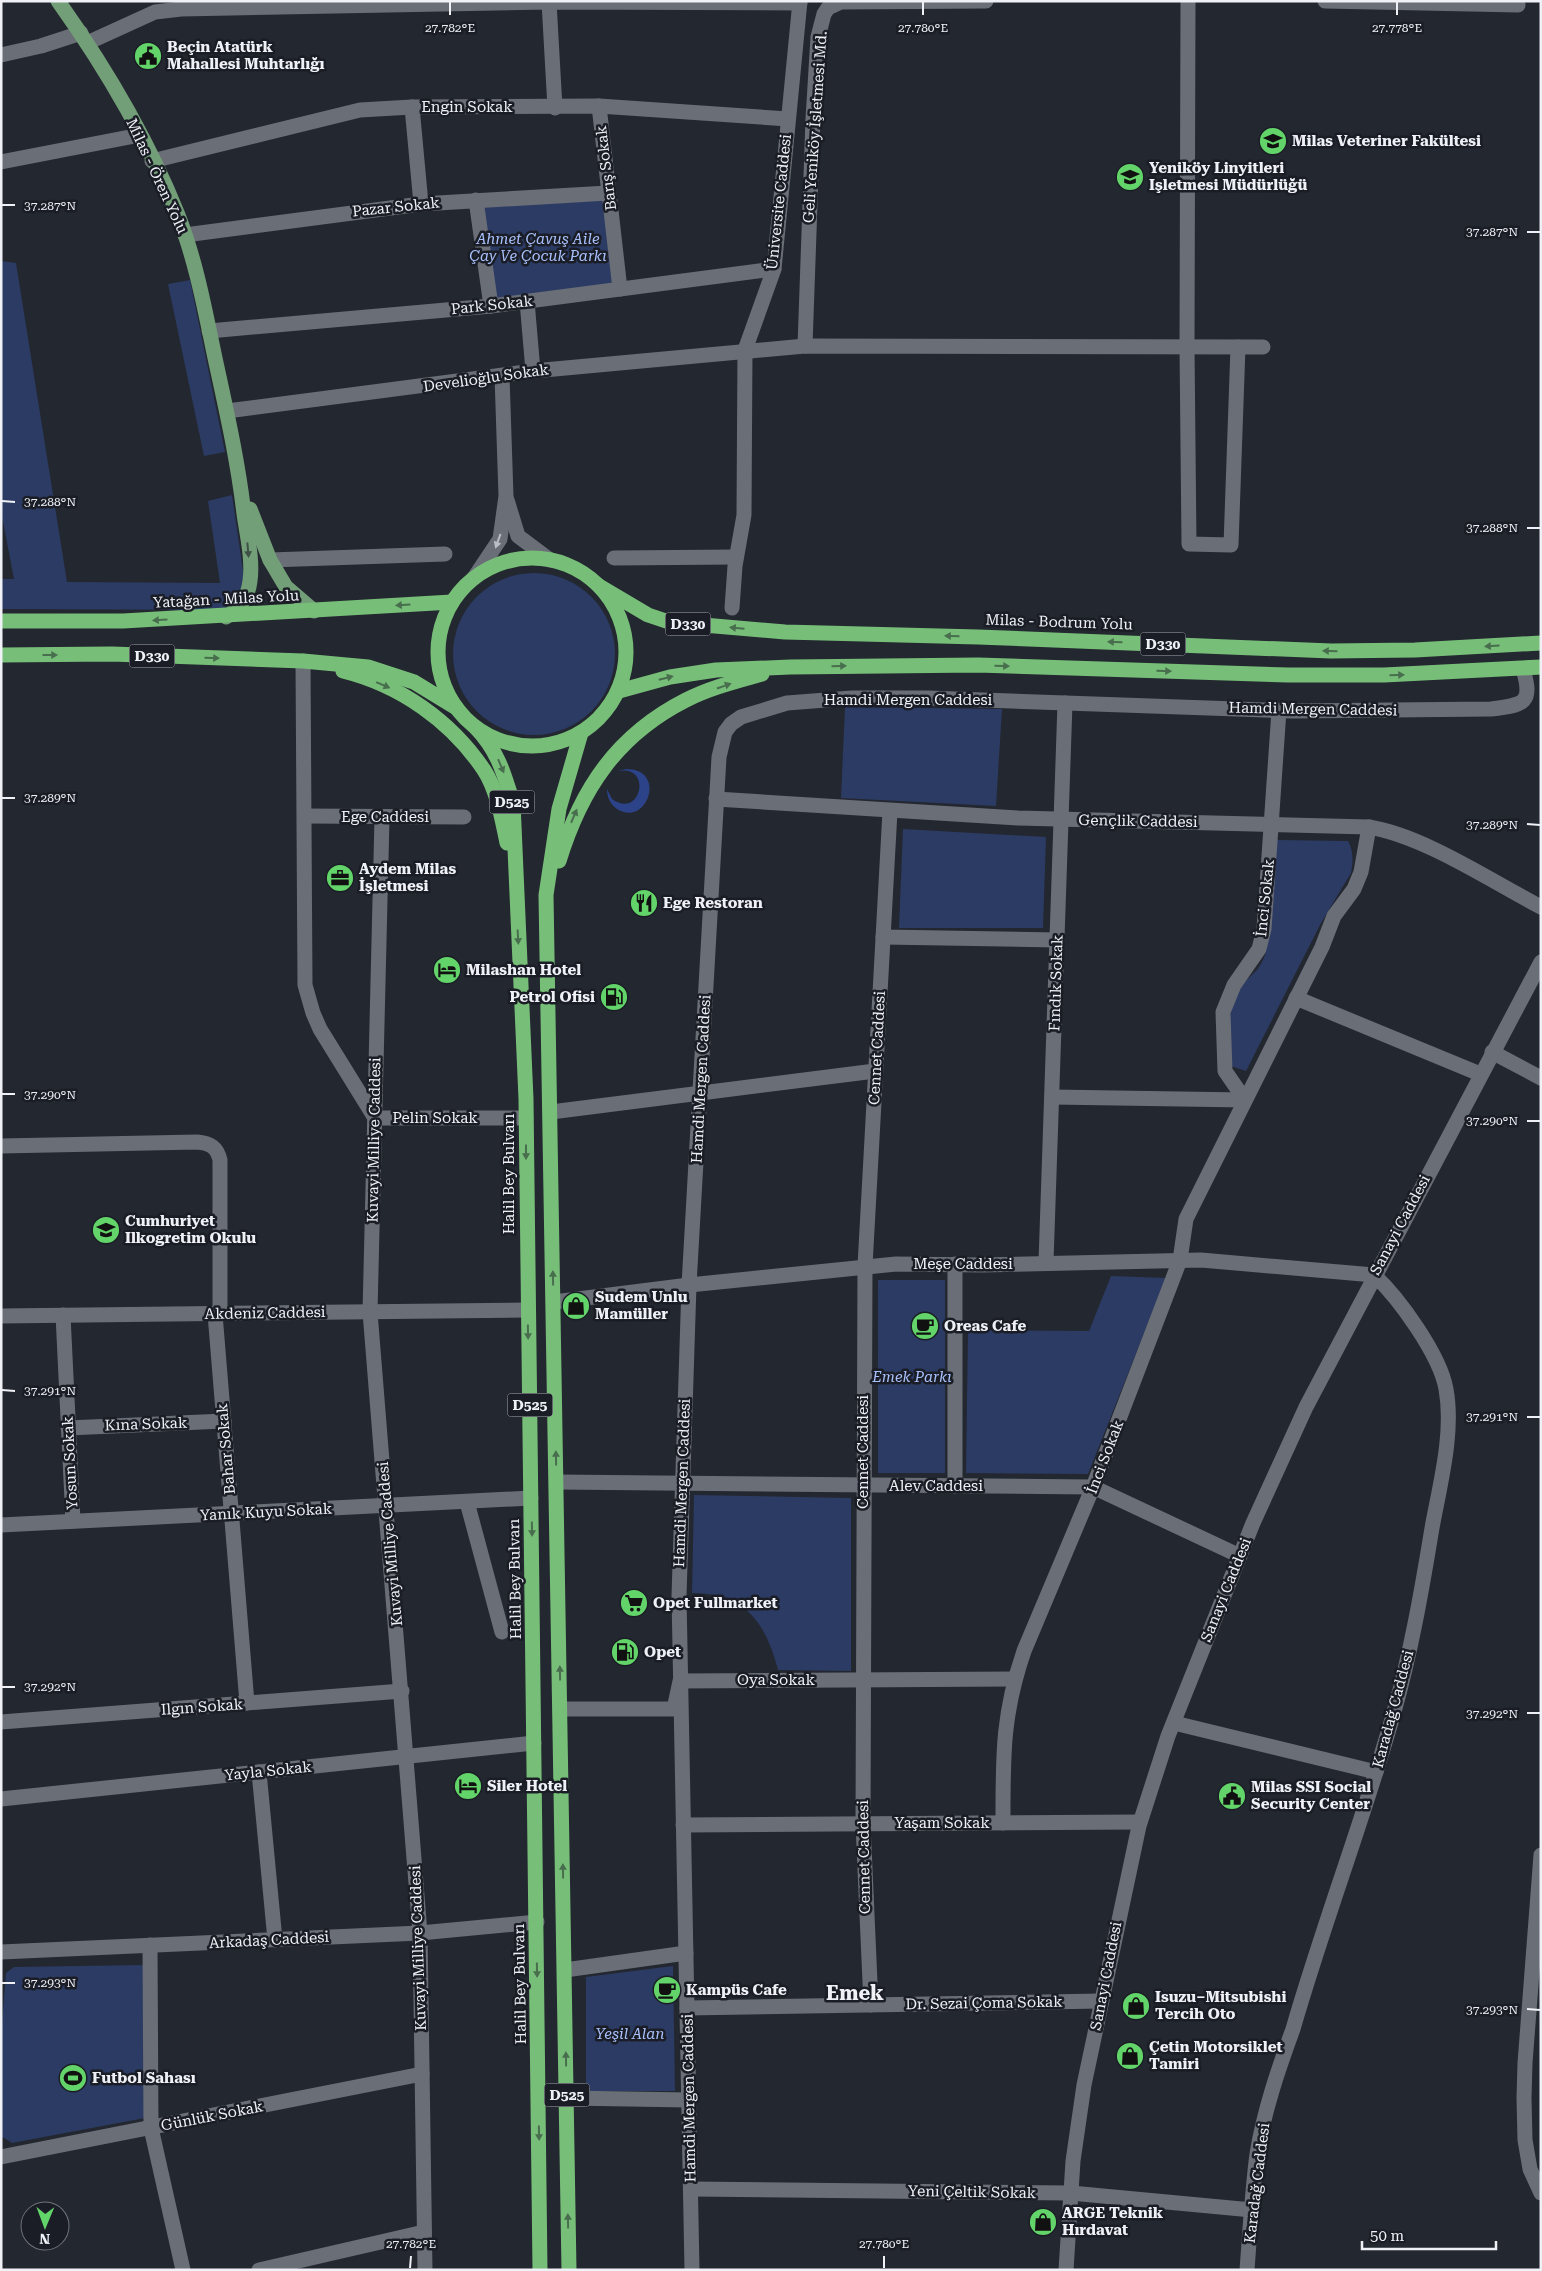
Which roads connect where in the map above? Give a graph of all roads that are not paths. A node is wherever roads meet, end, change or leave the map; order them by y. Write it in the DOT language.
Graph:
graph roads {
  1 [pos="58,1"];
  2 [pos="986,1"];
  3 [pos="1188,1"];
  4 [pos="1325,1"];
  5 [pos="539,2"];
  6 [pos="800,2"];
  7 [pos="421,3"];
  8 [pos="308,4"];
  9 [pos="202,5"];
  10 [pos="1518,6"];
  11 [pos="84,38"];
  12 [pos="1,54"];
  13 [pos="598,106"];
  14 [pos="412,107"];
  15 [pos="555,108"];
  16 [pos="788,119"];
  17 [pos="140,135"];
  18 [pos="152,161"];
  19 [pos="1,162"];
  20 [pos="608,193"];
  21 [pos="476,200"];
  22 [pos="421,204"];
  23 [pos="185,235"];
  24 [pos="774,269"];
  25 [pos="620,289"];
  26 [pos="527,301"];
  27 [pos="491,306"];
  28 [pos="209,331"];
  29 [pos="805,346"];
  30 [pos="1263,346"];
  31 [pos="1187,347"];
  32 [pos="1238,347"];
  33 [pos="745,350"];
  34 [pos="533,371"];
  35 [pos="502,376"];
  36 [pos="226,411"];
  37 [pos="241,484"];
  38 [pos="506,496"];
  39 [pos="445,554"];
  40 [pos="736,557"];
  41 [pos="614,558"];
  42 [pos="270,560"];
  43 [pos="550,560"];
  44 [pos="474,578"];
  45 [pos="599,586"];
  46 [pos="452,602"];
  47 [pos="732,608"];
  48 [pos="314,611"];
  49 [pos="226,617"];
  50 [pos="1,621"];
  51 [pos="1541,643"];
  52 [pos="1,655"];
  53 [pos="303,661"];
  54 [pos="790,667"];
  55 [pos="1541,667"];
  56 [pos="1523,669"];
  57 [pos="619,691"];
  58 [pos="1065,703"];
  59 [pos="455,707"];
  60 [pos="1279,710"];
  61 [pos="475,726"];
  62 [pos="582,733"];
  63 [pos="716,799"];
  64 [pos="890,810"];
  65 [pos="305,816"];
  66 [pos="464,817"];
  67 [pos="382,818"];
  68 [pos="1061,820"];
  69 [pos="1272,823"];
  70 [pos="1369,827"];
  71 [pos="515,888"];
  72 [pos="546,895"];
  73 [pos="1541,908"];
  74 [pos="883,937"];
  75 [pos="1057,940"];
  76 [pos="1541,962"];
  77 [pos="1296,998"];
  78 [pos="1492,1052"];
  79 [pos="876,1071"];
  80 [pos="1480,1074"];
  81 [pos="1541,1078"];
  82 [pos="700,1093"];
  83 [pos="1052,1097"];
  84 [pos="1246,1100"];
  85 [pos="551,1112"];
  86 [pos="375,1118"];
  87 [pos="526,1118"];
  88 [pos="1,1146"];
  89 [pos="1180,1260"];
  90 [pos="1046,1262"];
  91 [pos="956,1264"];
  92 [pos="864,1266"];
  93 [pos="1374,1275"];
  94 [pos="689,1285"];
  95 [pos="554,1302"];
  96 [pos="528,1310"];
  97 [pos="370,1312"];
  98 [pos="217,1314"];
  99 [pos="1,1316"];
  100 [pos="63,1316"];
  101 [pos="224,1421"];
  102 [pos="68,1428"];
  103 [pos="556,1482"];
  104 [pos="682,1483"];
  105 [pos="863,1485"];
  106 [pos="955,1486"];
  107 [pos="1093,1487"];
  108 [pos="531,1498"];
  109 [pos="467,1502"];
  110 [pos="386,1506"];
  111 [pos="232,1513"];
  112 [pos="73,1521"];
  113 [pos="1,1525"];
  114 [pos="1240,1556"];
  115 [pos="502,1632"];
  116 [pos="1014,1679"];
  117 [pos="863,1680"];
  118 [pos="680,1681"];
  119 [pos="402,1691"];
  120 [pos="247,1703"];
  121 [pos="560,1709"];
  122 [pos="1,1722"];
  123 [pos="1174,1723"];
  124 [pos="534,1743"];
  125 [pos="408,1756"];
  126 [pos="259,1772"];
  127 [pos="1376,1772"];
  128 [pos="1,1799"];
  129 [pos="1140,1822"];
  130 [pos="1002,1823"];
  131 [pos="863,1824"];
  132 [pos="683,1825"];
  133 [pos="1541,1855"];
  134 [pos="537,1922"];
  135 [pos="420,1933"];
  136 [pos="275,1940"];
  137 [pos="150,1946"];
  138 [pos="1,1952"];
  139 [pos="686,1953"];
  140 [pos="565,1970"];
  141 [pos="1102,2001"];
  142 [pos="871,2005"];
  143 [pos="687,2008"];
  144 [pos="422,2074"];
  145 [pos="567,2098"];
  146 [pos="689,2100"];
  147 [pos="151,2128"];
  148 [pos="1,2157"];
  149 [pos="690,2189"];
  150 [pos="1541,2192"];
  151 [pos="1071,2193"];
  152 [pos="1252,2210"];
  153 [pos="424,2232"];
  154 [pos="183,2270"];
  155 [pos="259,2270"];
  156 [pos="425,2270"];
  157 [pos="540,2270"];
  158 [pos="569,2270"];
  159 [pos="692,2270"];
  160 [pos="1066,2270"];
  161 [pos="1247,2270"];
  1 -- 11 [label="main road, Milas - Ören Yolu"];
  2 -- 29 [label="street, Geli Yeniköy İşletmesi Md."];
  3 -- 31 [label="street"];
  4 -- 10 [label="street"];
  5 -- 6 [label="street"];
  5 -- 7 [label="street"];
  5 -- 15 [label="street"];
  6 -- 16 [label="street, Üniversite Caddesi"];
  7 -- 8 [label="street"];
  8 -- 9 [label="street"];
  9 -- 11 [label="street"];
  11 -- 12 [label="street"];
  11 -- 17 [label="main road, Milas - Ören Yolu"];
  13 -- 15 [label="street, Engin Sokak"];
  13 -- 16 [label="street, Engin Sokak"];
  13 -- 20 [label="street, Barış Sokak"];
  14 -- 15 [label="street, Engin Sokak"];
  14 -- 18 [label="street, Engin Sokak"];
  14 -- 22 [label="street"];
  16 -- 24 [label="street, Üniversite Caddesi"];
  17 -- 18 [label="main road, Milas - Ören Yolu"];
  17 -- 19 [label="street"];
  18 -- 23 [label="main road, Milas - Ören Yolu"];
  20 -- 21 [label="street, Pazar Sokak"];
  20 -- 25 [label="street, Barış Sokak"];
  21 -- 22 [label="street, Pazar Sokak"];
  21 -- 27 [label="street"];
  22 -- 23 [label="street, Pazar Sokak"];
  23 -- 28 [label="main road, Milas - Ören Yolu"];
  24 -- 25 [label="street, Park Sokak"];
  24 -- 33 [label="street, Üniversite Caddesi"];
  25 -- 26 [label="street, Park Sokak"];
  26 -- 27 [label="street, Park Sokak"];
  26 -- 34 [label="street"];
  27 -- 28 [label="street, Park Sokak"];
  28 -- 36 [label="main road, Milas - Ören Yolu"];
  29 -- 31 [label="street"];
  29 -- 33 [label="street"];
  30 -- 32 [label="street"];
  31 -- 32 [label="street"];
  31 -- 32 [label="street"];
  33 -- 34 [label="street, Develioğlu Sokak"];
  33 -- 40 [label="street, Üniversite Caddesi"];
  34 -- 35 [label="street, Develioğlu Sokak"];
  35 -- 36 [label="street, Develioğlu Sokak"];
  35 -- 38 [label="street"];
  36 -- 37 [label="main road, Milas - Ören Yolu"];
  37 -- 42 [label="main road"];
  37 -- 49 [label="main road, one-way"];
  38 -- 43 [label="street"];
  38 -- 44 [label="street, one-way"];
  39 -- 42 [label="street"];
  40 -- 41 [label="street"];
  40 -- 47 [label="street, Üniversite Caddesi"];
  42 -- 48 [label="main road"];
  43 -- 44 [label="highway"];
  43 -- 45 [label="highway"];
  44 -- 46 [label="highway"];
  51 -- 45 [label="highway, Milas - Bodrum Yolu / D330, one-way"];
  45 -- 57 [label="highway"];
  46 -- 48 [label="highway, Yatağan - Milas Yolu, one-way"];
  46 -- 59 [label="highway"];
  48 -- 49 [label="highway, Yatağan - Milas Yolu"];
  49 -- 50 [label="highway, Yatağan - Milas Yolu, one-way"];
  52 -- 53 [label="highway, D330, one-way"];
  53 -- 59 [label="highway"];
  53 -- 65 [label="street"];
  53 -- 71 [label="highway, one-way"];
  54 -- 56 [label="highway, D330, one-way"];
  57 -- 54 [label="highway, one-way"];
  72 -- 54 [label="highway, one-way"];
  55 -- 56 [label="highway, D330"];
  56 -- 60 [label="street, Hamdi Mergen Caddesi"];
  57 -- 62 [label="highway"];
  58 -- 60 [label="street, Hamdi Mergen Caddesi"];
  58 -- 63 [label="street, Hamdi Mergen Caddesi"];
  58 -- 68 [label="street, Fındık Sokak"];
  59 -- 61 [label="highway"];
  60 -- 69 [label="street, İnci Sokak"];
  61 -- 62 [label="highway"];
  61 -- 71 [label="highway, D525, one-way"];
  62 -- 72 [label="highway, D525"];
  63 -- 64 [label="street, Gençlik Caddesi"];
  63 -- 82 [label="street, Hamdi Mergen Caddesi"];
  64 -- 68 [label="street, Gençlik Caddesi"];
  64 -- 74 [label="street, Cennet Caddesi"];
  65 -- 67 [label="street, Ege Caddesi"];
  65 -- 86 [label="street"];
  66 -- 67 [label="street, Ege Caddesi"];
  67 -- 86 [label="street, Kuvayi Milliye Caddesi"];
  68 -- 69 [label="street, Gençlik Caddesi"];
  68 -- 75 [label="street, Fındık Sokak"];
  69 -- 70 [label="street, Gençlik Caddesi"];
  69 -- 84 [label="street, İnci Sokak"];
  70 -- 73 [label="street, Gençlik Caddesi"];
  70 -- 77 [label="street, İnci Sokak"];
  71 -- 87 [label="highway, Halil Bey Bulvarı / D525, one-way"];
  72 -- 85 [label="highway, D525"];
  74 -- 75 [label="street"];
  74 -- 79 [label="street, Cennet Caddesi"];
  75 -- 83 [label="street, Fındık Sokak"];
  76 -- 78 [label="street, Sanayi Caddesi"];
  77 -- 80 [label="street"];
  77 -- 84 [label="street, İnci Sokak"];
  78 -- 80 [label="street, Sanayi Caddesi"];
  78 -- 81 [label="street"];
  79 -- 82 [label="street"];
  79 -- 92 [label="street, Cennet Caddesi"];
  80 -- 93 [label="street, Sanayi Caddesi"];
  82 -- 85 [label="street"];
  82 -- 94 [label="street, Hamdi Mergen Caddesi"];
  83 -- 84 [label="street"];
  83 -- 90 [label="street, Fındık Sokak"];
  84 -- 89 [label="street, İnci Sokak"];
  95 -- 85 [label="highway, D525, one-way"];
  86 -- 87 [label="street, Pelin Sokak"];
  86 -- 97 [label="street, Kuvayi Milliye Caddesi"];
  87 -- 96 [label="highway, Halil Bey Bulvarı / D525, one-way"];
  88 -- 98 [label="street, Bahar Sokak"];
  89 -- 90 [label="street, Meşe Caddesi"];
  89 -- 93 [label="street, Meşe Caddesi"];
  89 -- 107 [label="street, İnci Sokak"];
  90 -- 91 [label="street, Meşe Caddesi"];
  91 -- 92 [label="street, Meşe Caddesi"];
  91 -- 106 [label="street"];
  92 -- 94 [label="street, Meşe Caddesi"];
  92 -- 105 [label="street, Cennet Caddesi"];
  93 -- 114 [label="street, Sanayi Caddesi"];
  93 -- 127 [label="street, Karadağ Caddesi"];
  94 -- 95 [label="street, Meşe Caddesi"];
  94 -- 104 [label="street, Hamdi Mergen Caddesi"];
  103 -- 95 [label="highway, D525, one-way"];
  96 -- 97 [label="street, Akdeniz Caddesi"];
  96 -- 108 [label="highway, Halil Bey Bulvarı / D525, one-way"];
  97 -- 98 [label="street, Akdeniz Caddesi"];
  97 -- 110 [label="street, Kuvayi Milliye Caddesi"];
  98 -- 100 [label="street, Akdeniz Caddesi"];
  98 -- 101 [label="street, Bahar Sokak"];
  99 -- 100 [label="street, Akdeniz Caddesi"];
  100 -- 102 [label="street, Yosun Sokak"];
  101 -- 102 [label="street, Kına Sokak"];
  101 -- 111 [label="street, Bahar Sokak"];
  102 -- 112 [label="street, Yosun Sokak"];
  103 -- 104 [label="street, Alev Caddesi"];
  121 -- 103 [label="highway, D525, one-way"];
  104 -- 105 [label="street, Alev Caddesi"];
  104 -- 118 [label="street, Hamdi Mergen Caddesi"];
  105 -- 106 [label="street, Alev Caddesi"];
  105 -- 117 [label="street, Cennet Caddesi"];
  106 -- 107 [label="street, Alev Caddesi"];
  107 -- 114 [label="street, Alev Caddesi"];
  107 -- 116 [label="street, İnci Sokak"];
  108 -- 109 [label="street, Yanık Kuyu Sokak"];
  108 -- 124 [label="highway, Halil Bey Bulvarı / D525, one-way"];
  109 -- 110 [label="street, Yanık Kuyu Sokak"];
  109 -- 115 [label="street, Halil Bey Bulvarı"];
  110 -- 111 [label="street, Yanık Kuyu Sokak"];
  110 -- 119 [label="street, Kuvayi Milliye Caddesi"];
  111 -- 112 [label="street, Yanık Kuyu Sokak"];
  111 -- 120 [label="street, Bahar Sokak"];
  112 -- 113 [label="street, Yanık Kuyu Sokak"];
  114 -- 123 [label="street, Sanayi Caddesi"];
  116 -- 117 [label="street, Oya Sokak"];
  116 -- 130 [label="street, İnci Sokak"];
  117 -- 118 [label="street, Oya Sokak"];
  117 -- 131 [label="street, Cennet Caddesi"];
  118 -- 121 [label="street"];
  118 -- 132 [label="street, Hamdi Mergen Caddesi"];
  119 -- 120 [label="street, Ilgın Sokak"];
  119 -- 125 [label="street, Kuvayi Milliye Caddesi"];
  120 -- 122 [label="street, Ilgın Sokak"];
  140 -- 121 [label="highway, D525, one-way"];
  123 -- 127 [label="street"];
  123 -- 129 [label="street, Sanayi Caddesi"];
  124 -- 125 [label="street, Yayla Sokak"];
  124 -- 134 [label="highway, Halil Bey Bulvarı / D525"];
  125 -- 126 [label="street, Yayla Sokak"];
  125 -- 135 [label="street, Kuvayi Milliye Caddesi"];
  126 -- 128 [label="street, Yayla Sokak"];
  126 -- 136 [label="street"];
  127 -- 152 [label="street, Karadağ Caddesi"];
  129 -- 130 [label="street, Yaşam Sokak"];
  129 -- 141 [label="street, Sanayi Caddesi"];
  130 -- 131 [label="street, Yaşam Sokak"];
  131 -- 132 [label="street, Yaşam Sokak"];
  131 -- 142 [label="street, Cennet Caddesi"];
  132 -- 139 [label="street, Hamdi Mergen Caddesi"];
  133 -- 150 [label="street"];
  134 -- 135 [label="street, Arkadaş Caddesi"];
  134 -- 157 [label="highway, Halil Bey Bulvarı / D525, one-way"];
  135 -- 136 [label="street, Arkadaş Caddesi"];
  135 -- 144 [label="street, Kuvayi Milliye Caddesi"];
  136 -- 137 [label="street, Arkadaş Caddesi"];
  137 -- 138 [label="street, Arkadaş Caddesi"];
  137 -- 147 [label="street"];
  139 -- 140 [label="street"];
  139 -- 143 [label="street, Hamdi Mergen Caddesi"];
  145 -- 140 [label="highway, D525, one-way"];
  141 -- 142 [label="street, Dr. Sezai Çoma Sokak"];
  141 -- 151 [label="street, Sanayi Caddesi"];
  142 -- 143 [label="street, Dr. Sezai Çoma Sokak"];
  143 -- 146 [label="street, Hamdi Mergen Caddesi"];
  144 -- 147 [label="street, Günlük Sokak"];
  144 -- 153 [label="street, Kuvayi Milliye Caddesi"];
  145 -- 146 [label="street"];
  158 -- 145 [label="highway, D525, one-way"];
  146 -- 149 [label="street, Hamdi Mergen Caddesi"];
  147 -- 148 [label="street, Günlük Sokak"];
  147 -- 154 [label="street"];
  149 -- 151 [label="street, Yeni Çeltik Sokak"];
  149 -- 159 [label="street, Hamdi Mergen Caddesi"];
  151 -- 152 [label="street, Yeni Çeltik Sokak"];
  151 -- 160 [label="street, Sanayi Caddesi"];
  152 -- 161 [label="street, Karadağ Caddesi"];
  153 -- 155 [label="street"];
  153 -- 156 [label="street, Kuvayi Milliye Caddesi"];
}
